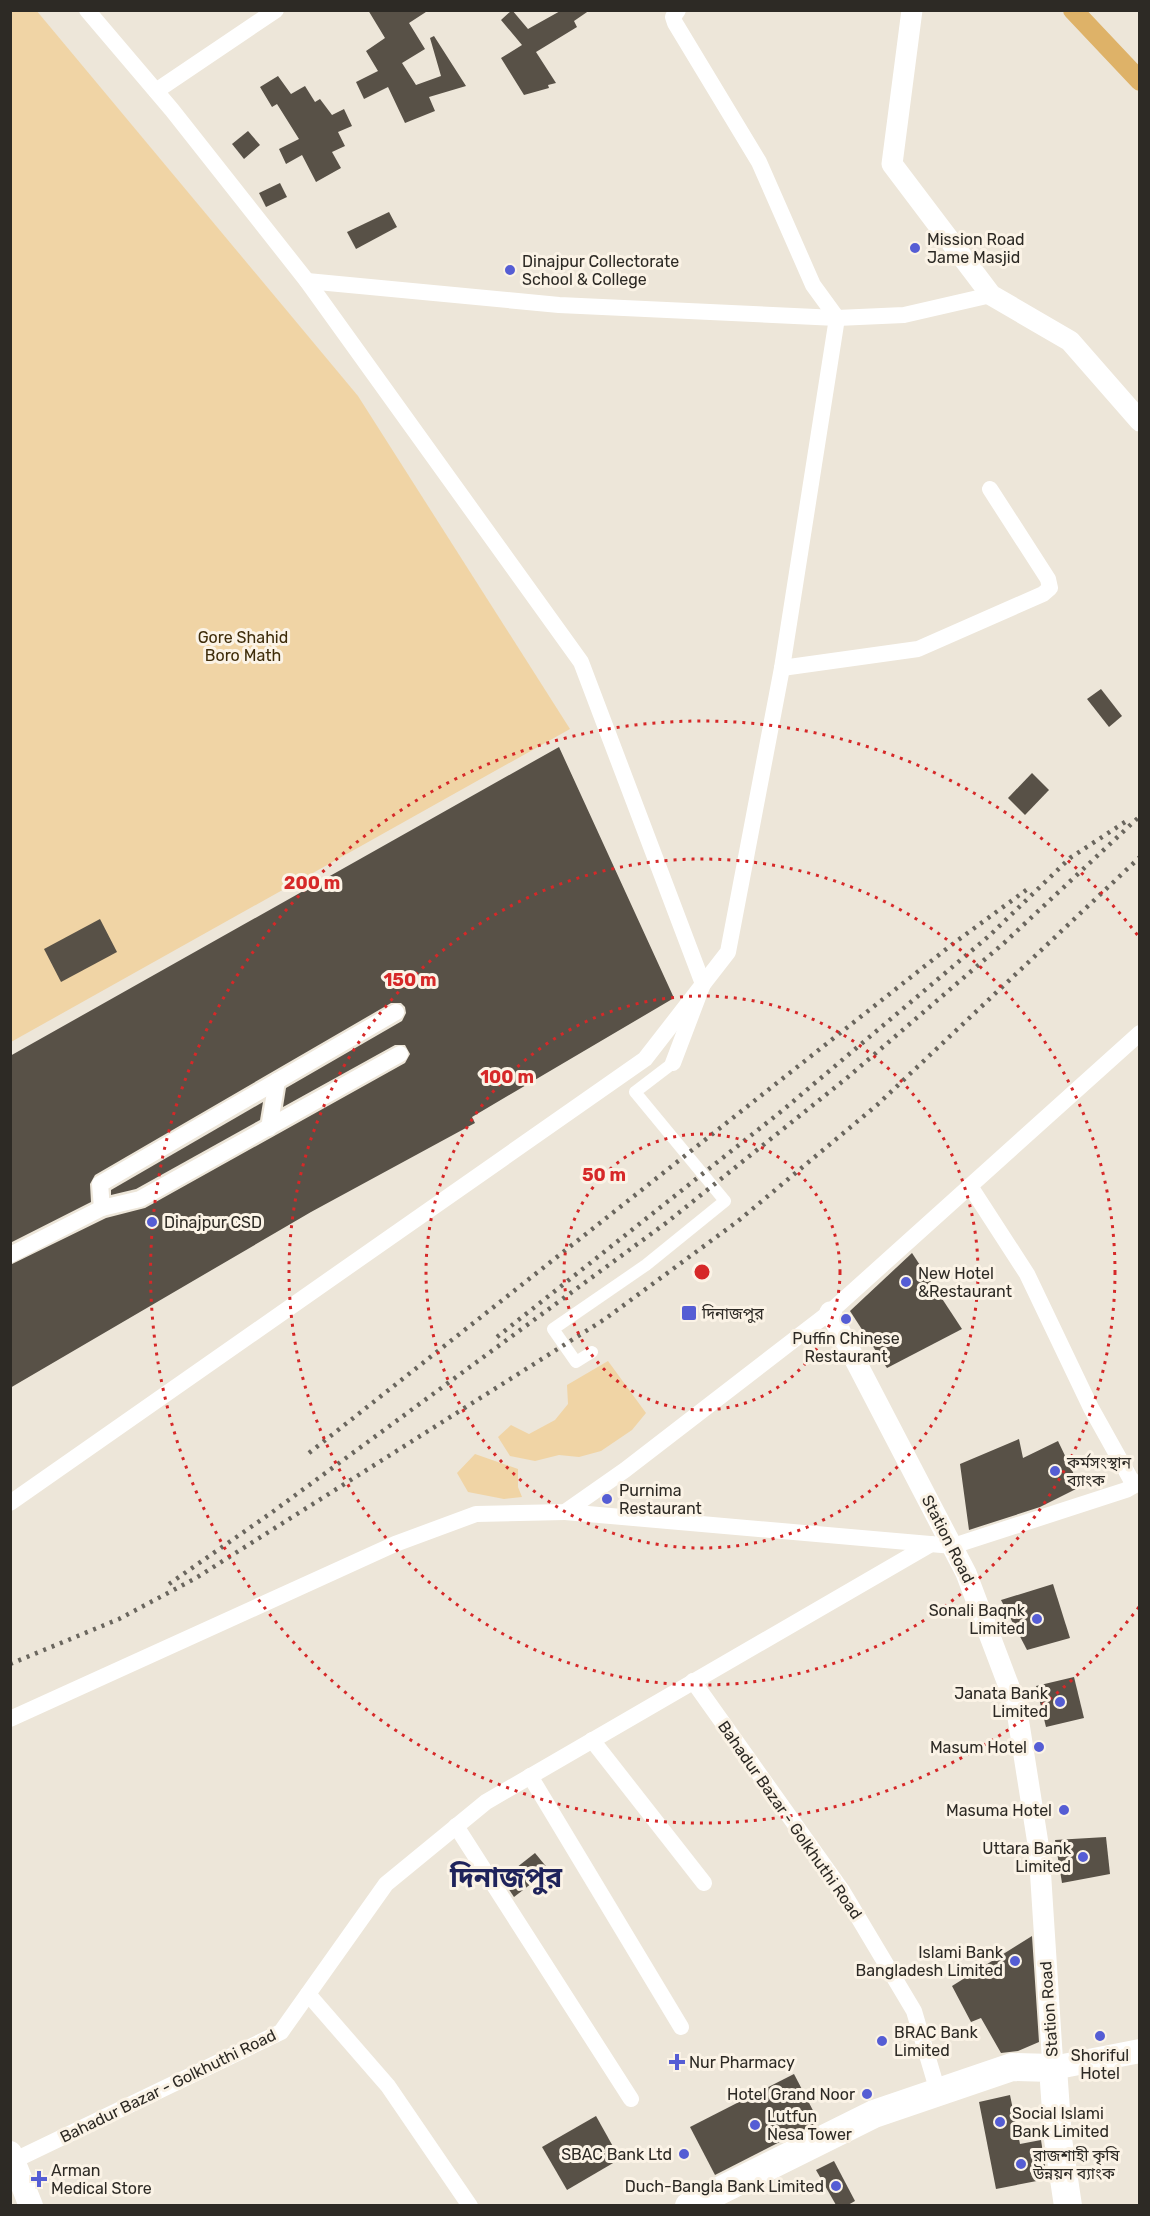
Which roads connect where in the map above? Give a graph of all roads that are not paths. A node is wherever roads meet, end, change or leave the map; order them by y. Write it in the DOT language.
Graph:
graph roads {
  1 [pos="87,10"];
  2 [pos="276,10"];
  3 [pos="678,10"];
  4 [pos="912,10"];
  5 [pos="156,92"];
  6 [pos="307,281"];
  7 [pos="991,295"];
  8 [pos="837,318"];
  9 [pos="1140,421"];
  10 [pos="990,489"];
  11 [pos="782,668"];
  12 [pos="704,984"];
  13 [pos="396,1012"];
  14 [pos="1140,1033"];
  15 [pos="400,1054"];
  16 [pos="673,1063"];
  17 [pos="277,1081"];
  18 [pos="269,1128"];
  19 [pos="970,1186"];
  20 [pos="102,1208"];
  21 [pos="10,1255"];
  22 [pos="830,1312"];
  23 [pos="591,1352"];
  24 [pos="1137,1484"];
  25 [pos="10,1503"];
  26 [pos="565,1512"];
  27 [pos="931,1544"];
  28 [pos="953,1546"];
  29 [pos="693,1681"];
  30 [pos="10,1719"];
  31 [pos="592,1740"];
  32 [pos="530,1776"];
  33 [pos="456,1827"];
  34 [pos="704,1883"];
  35 [pos="308,1994"];
  36 [pos="681,2027"];
  37 [pos="1140,2051"];
  38 [pos="1053,2068"];
  39 [pos="938,2092"];
  40 [pos="631,2099"];
  41 [pos="12,2157"];
  42 [pos="31,2205"];
  43 [pos="470,2205"];
  44 [pos="689,2205"];
  45 [pos="1068,2205"];
  1 -- 5 [label="street"];
  2 -- 5 [label="street"];
  3 -- 8 [label="street"];
  4 -- 7 [label="street"];
  5 -- 6 [label="street"];
  6 -- 8 [label="street"];
  6 -- 12 [label="street"];
  7 -- 8 [label="street"];
  7 -- 9 [label="street"];
  8 -- 11 [label="street"];
  10 -- 11 [label="street"];
  11 -- 12 [label="street"];
  12 -- 16 [label="street"];
  12 -- 25 [label="street"];
  13 -- 17 [label="street"];
  14 -- 19 [label="street"];
  15 -- 18 [label="street"];
  16 -- 23 [label="street"];
  17 -- 18 [label="street"];
  17 -- 20 [label="street"];
  18 -- 20 [label="street"];
  19 -- 22 [label="street"];
  19 -- 24 [label="street"];
  20 -- 21 [label="street"];
  22 -- 26 [label="street"];
  22 -- 28 [label="street, Station Road"];
  24 -- 28 [label="street"];
  26 -- 27 [label="street"];
  26 -- 30 [label="street"];
  27 -- 28 [label="street"];
  27 -- 29 [label="street, Bahadur Bazar - Golkhuthi Road"];
  28 -- 38 [label="street, Station Road"];
  29 -- 31 [label="street, Bahadur Bazar - Golkhuthi Road"];
  29 -- 39 [label="street, Bahadur Bazar - Golkhuthi Road"];
  31 -- 32 [label="street, Bahadur Bazar - Golkhuthi Road"];
  31 -- 34 [label="street"];
  32 -- 33 [label="street, Bahadur Bazar - Golkhuthi Road"];
  32 -- 36 [label="street"];
  33 -- 35 [label="street, Bahadur Bazar - Golkhuthi Road"];
  33 -- 40 [label="street"];
  35 -- 41 [label="street, Bahadur Bazar - Golkhuthi Road"];
  35 -- 43 [label="street"];
  37 -- 38 [label="main road"];
  38 -- 39 [label="highway"];
  38 -- 45 [label="highway"];
  39 -- 44 [label="highway"];
  41 -- 42 [label="main road"];
}
